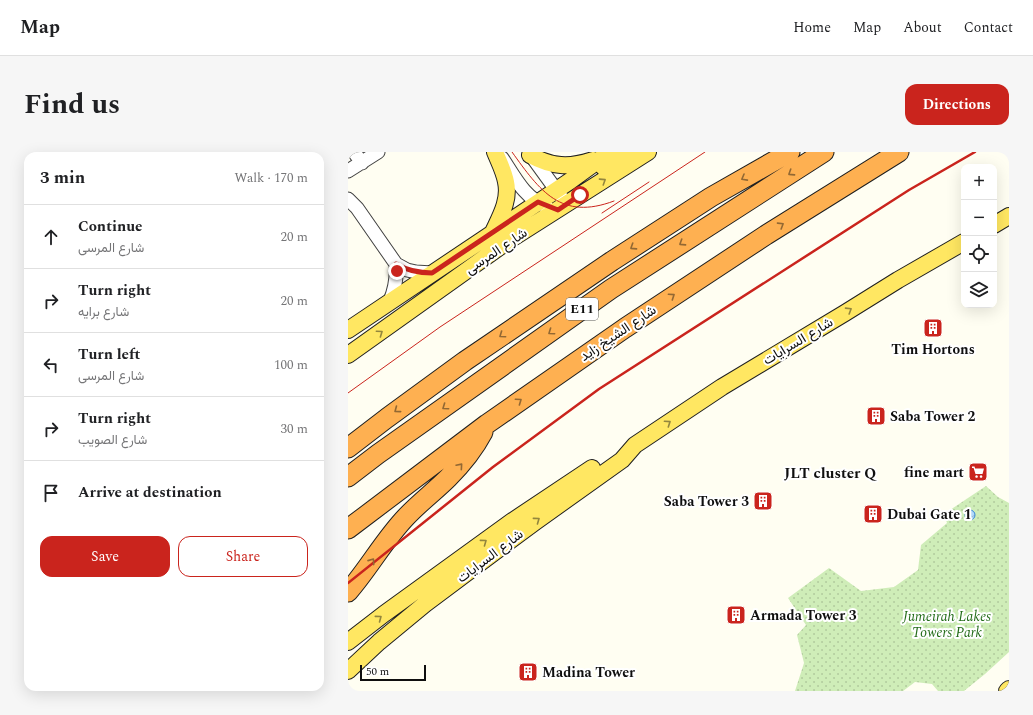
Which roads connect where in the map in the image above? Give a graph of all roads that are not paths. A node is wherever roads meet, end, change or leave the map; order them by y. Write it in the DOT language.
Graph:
graph roads {
  1 [pos="378,152"];
  2 [pos="496,152"];
  3 [pos="626,152"];
  4 [pos="648,152"];
  5 [pos="790,152"];
  6 [pos="824,152"];
  7 [pos="899,152"];
  8 [pos="529,153"];
  9 [pos="605,155"];
  10 [pos="358,157"];
  11 [pos="348,171"];
  12 [pos="348,199"];
  13 [pos="561,200"];
  14 [pos="534,205"];
  15 [pos="348,210"];
  16 [pos="1009,216"];
  17 [pos="364,219"];
  18 [pos="997,223"];
  19 [pos="493,232"];
  20 [pos="508,241"];
  21 [pos="961,244"];
  22 [pos="396,264"];
  23 [pos="432,273"];
  24 [pos="390,301"];
  25 [pos="348,330"];
  26 [pos="348,355"];
  27 [pos="487,424"];
  28 [pos="635,445"];
  29 [pos="348,448"];
  30 [pos="348,477"];
  31 [pos="348,529"];
  32 [pos="350,589"];
  33 [pos="348,642"];
  34 [pos="348,672"];
  35 [pos="1009,689"];
  36 [pos="1007,691"];
  1 -- 10 [label="street"];
  2 -- 14 [label="street"];
  2 -- 19 [label="main road"];
  3 -- 13 [label="main road"];
  13 -- 4 [label="main road, شارع المرسى, one-way"];
  5 -- 29 [label="highway, one-way"];
  6 -- 30 [label="highway, E11, one-way"];
  27 -- 7 [label="highway, شارع الشيخ زايد, one-way"];
  8 -- 9 [label="main road"];
  8 -- 13 [label="street"];
  9 -- 13 [label="main road, شارع المرسى"];
  10 -- 11 [label="street"];
  12 -- 17 [label="street"];
  13 -- 14 [label="main road, شارع المرسى"];
  13 -- 20 [label="main road, شارع المرسى"];
  14 -- 19 [label="main road, شارع المرسى"];
  14 -- 20 [label="main road"];
  15 -- 17 [label="street"];
  16 -- 18 [label="main road"];
  17 -- 22 [label="street"];
  19 -- 23 [label="main road, شارع المرسى"];
  26 -- 20 [label="main road, شارع المرسى, one-way"];
  28 -- 21 [label="main road, شارع السرايات, one-way"];
  22 -- 23 [label="street"];
  22 -- 24 [label="street"];
  23 -- 24 [label="main road, شارع المرسى"];
  24 -- 25 [label="main road, شارع المرسى"];
  27 -- 31 [label="highway, شارع الشيخ زايد"];
  32 -- 27 [label="highway, one-way"];
  33 -- 28 [label="main road, شارع السرايات, one-way"];
  34 -- 28 [label="main road, شارع السرايات, one-way"];
  35 -- 36 [label="main road"];
}
